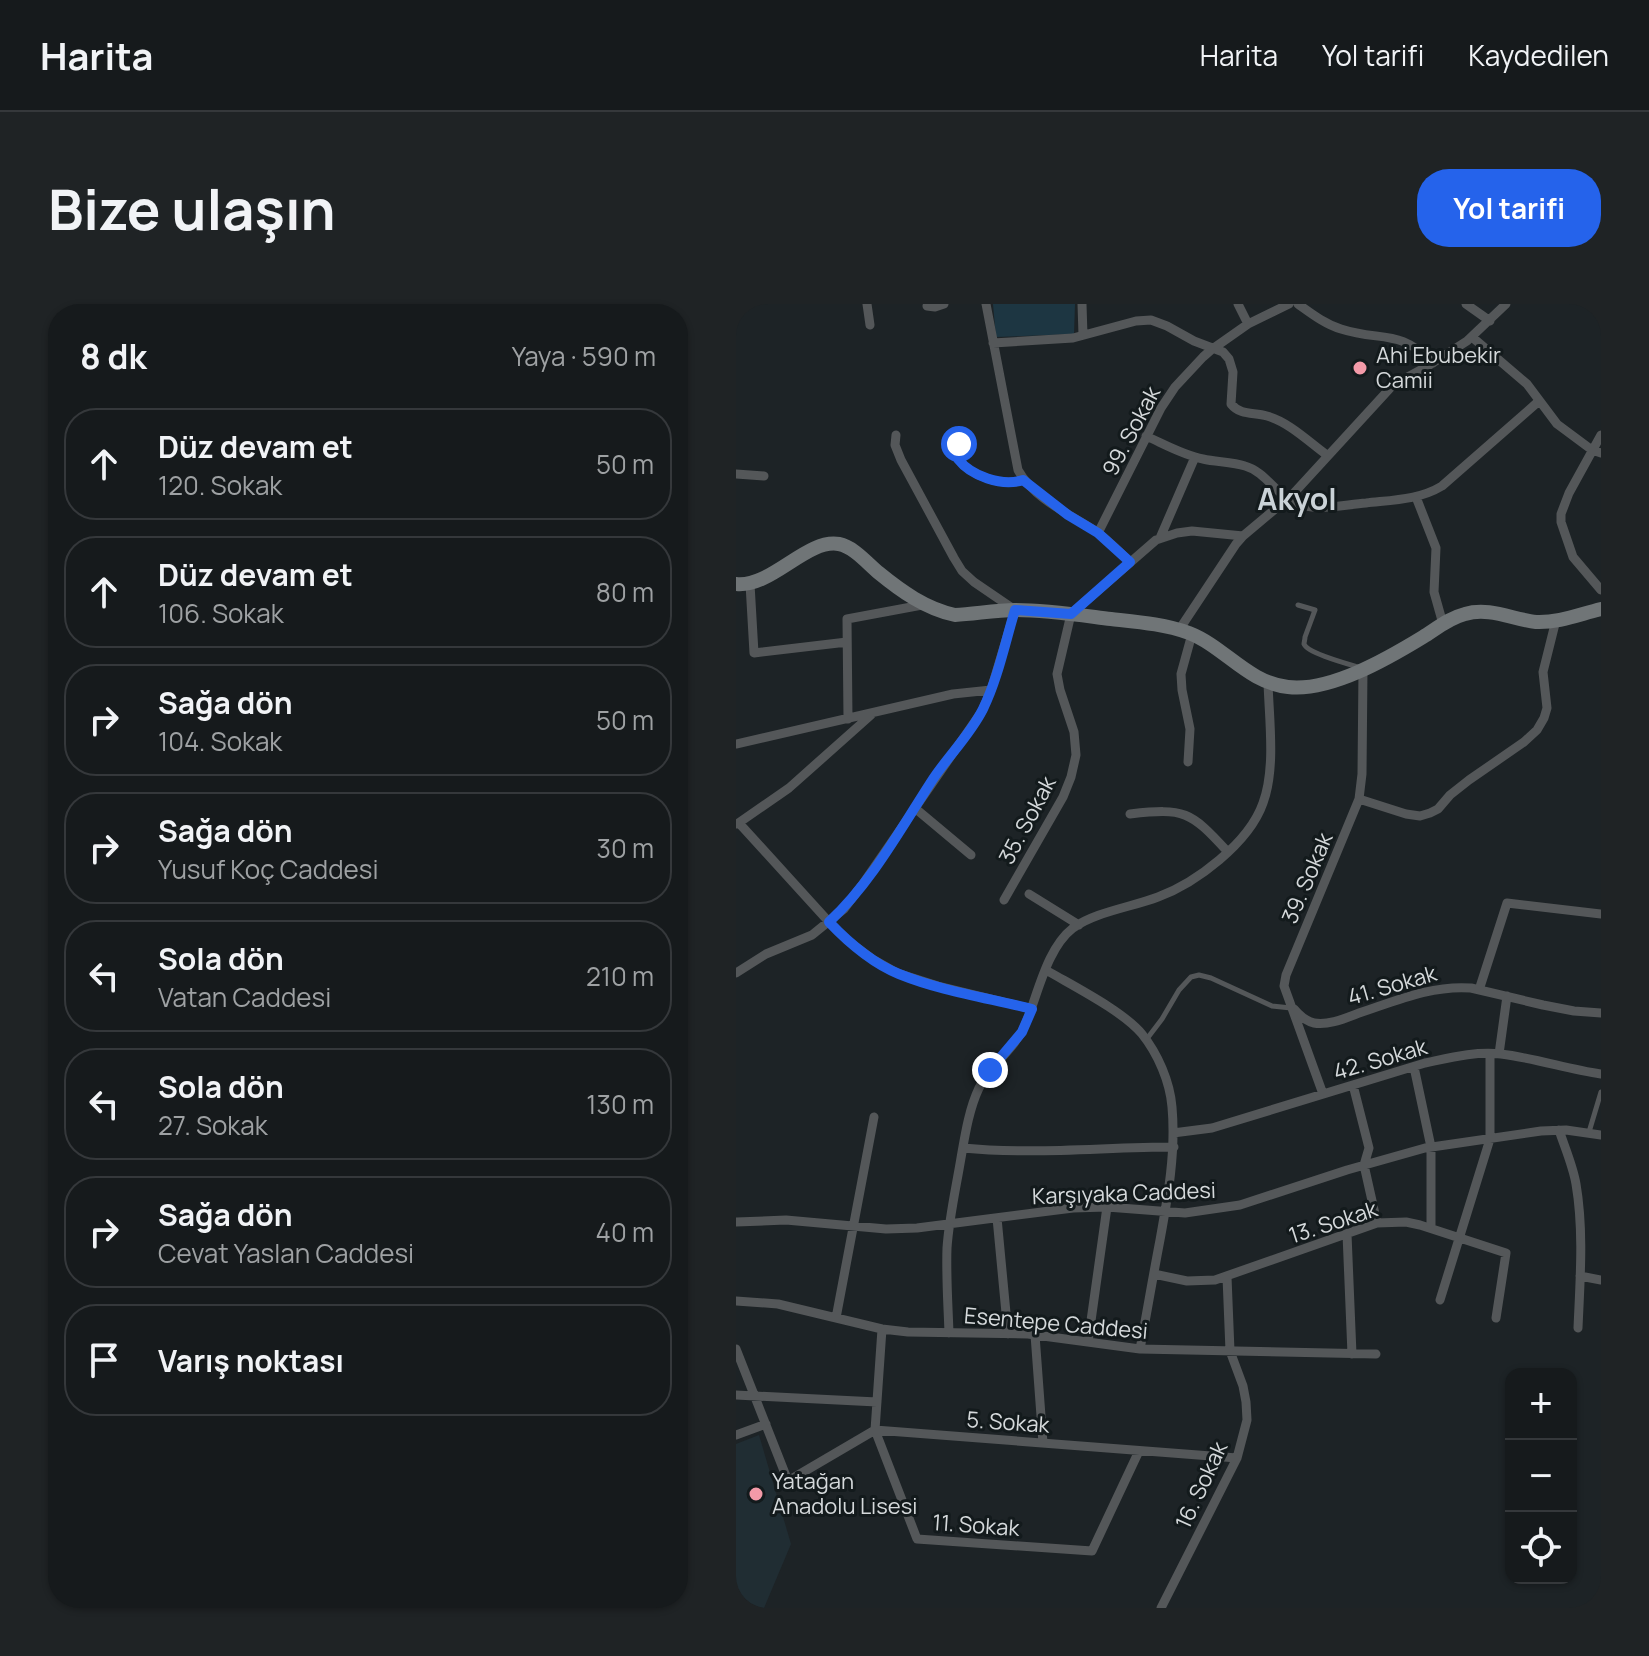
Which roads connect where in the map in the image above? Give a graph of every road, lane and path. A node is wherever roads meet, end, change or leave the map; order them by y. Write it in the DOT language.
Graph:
graph roads {
  1 [pos="867,304"];
  2 [pos="944,304"];
  3 [pos="986,304"];
  4 [pos="1082,304"];
  5 [pos="1238,304"];
  6 [pos="1289,304"];
  7 [pos="1298,304"];
  8 [pos="1466,304"];
  9 [pos="1506,304"];
  10 [pos="927,306"];
  11 [pos="1490,321"];
  12 [pos="1248,324"];
  13 [pos="870,325"];
  14 [pos="1083,335"];
  15 [pos="1472,337"];
  16 [pos="993,343"];
  17 [pos="1214,348"];
  18 [pos="1433,363"];
  19 [pos="1539,401"];
  20 [pos="896,435"];
  21 [pos="1601,435"];
  22 [pos="1146,436"];
  23 [pos="961,440"];
  24 [pos="1596,452"];
  25 [pos="1327,455"];
  26 [pos="1195,457"];
  27 [pos="736,474"];
  28 [pos="764,476"];
  29 [pos="1023,480"];
  30 [pos="1416,497"];
  31 [pos="1288,499"];
  32 [pos="1098,533"];
  33 [pos="1243,536"];
  34 [pos="1160,538"];
  35 [pos="1130,562"];
  36 [pos="743,584"];
  37 [pos="1601,589"];
  38 [pos="925,604"];
  39 [pos="1298,605"];
  40 [pos="1601,609"];
  41 [pos="1015,610"];
  42 [pos="1071,614"];
  43 [pos="1556,620"];
  44 [pos="1443,624"];
  45 [pos="1185,632"];
  46 [pos="847,642"];
  47 [pos="1363,669"];
  48 [pos="1268,682"];
  49 [pos="991,690"];
  50 [pos="874,713"];
  51 [pos="848,719"];
  52 [pos="736,744"];
  53 [pos="1188,762"];
  54 [pos="1359,799"];
  55 [pos="916,809"];
  56 [pos="1130,814"];
  57 [pos="738,823"];
  58 [pos="1227,851"];
  59 [pos="971,855"];
  60 [pos="1029,894"];
  61 [pos="1004,900"];
  62 [pos="1601,914"];
  63 [pos="829,922"];
  64 [pos="1079,925"];
  65 [pos="1046,970"];
  66 [pos="736,973"];
  67 [pos="1479,990"];
  68 [pos="1507,996"];
  69 [pos="1292,1008"];
  70 [pos="1032,1009"];
  71 [pos="1601,1013"];
  72 [pos="1146,1040"];
  73 [pos="1495,1054"];
  74 [pos="1414,1067"];
  75 [pos="1601,1074"];
  76 [pos="1353,1085"];
  77 [pos="1601,1092"];
  78 [pos="1323,1094"];
  79 [pos="874,1117"];
  80 [pos="1559,1130"];
  81 [pos="1589,1132"];
  82 [pos="1173,1133"];
  83 [pos="1601,1135"];
  84 [pos="1490,1139"];
  85 [pos="1174,1147"];
  86 [pos="1431,1147"];
  87 [pos="963,1148"];
  88 [pos="1364,1165"];
  89 [pos="1107,1207"];
  90 [pos="1165,1211"];
  91 [pos="997,1218"];
  92 [pos="736,1222"];
  93 [pos="1377,1223"];
  94 [pos="950,1224"];
  95 [pos="852,1226"];
  96 [pos="1431,1228"];
  97 [pos="1347,1234"];
  98 [pos="1460,1237"];
  99 [pos="1154,1274"];
  100 [pos="1580,1276"];
  101 [pos="1227,1277"];
  102 [pos="1601,1280"];
  103 [pos="1440,1300"];
  104 [pos="736,1301"];
  105 [pos="836,1318"];
  106 [pos="1496,1318"];
  107 [pos="1578,1328"];
  108 [pos="882,1329"];
  109 [pos="949,1333"];
  110 [pos="1008,1334"];
  111 [pos="1035,1335"];
  112 [pos="1088,1342"];
  113 [pos="736,1349"];
  114 [pos="1140,1349"];
  115 [pos="1230,1351"];
  116 [pos="1352,1354"];
  117 [pos="1376,1354"];
  118 [pos="736,1395"];
  119 [pos="754,1395"];
  120 [pos="877,1402"];
  121 [pos="766,1424"];
  122 [pos="875,1430"];
  123 [pos="736,1435"];
  124 [pos="1043,1443"];
  125 [pos="1139,1451"];
  126 [pos="1237,1458"];
  127 [pos="1161,1608"];
  1 -- 13 [label="street"];
  2 -- 10 [label="street"];
  3 -- 16 [label="street"];
  4 -- 14 [label="street"];
  5 -- 12 [label="street"];
  6 -- 12 [label="street, 99. Sokak"];
  7 -- 18 [label="street"];
  8 -- 11 [label="street"];
  9 -- 11 [label="street"];
  11 -- 15 [label="street"];
  12 -- 17 [label="street, 99. Sokak"];
  14 -- 16 [label="street"];
  14 -- 17 [label="street"];
  15 -- 18 [label="street"];
  15 -- 19 [label="street"];
  16 -- 29 [label="street"];
  17 -- 22 [label="street, 99. Sokak"];
  17 -- 25 [label="street"];
  18 -- 25 [label="street"];
  19 -- 24 [label="street"];
  19 -- 30 [label="street"];
  20 -- 41 [label="street"];
  21 -- 24 [label="street"];
  22 -- 26 [label="street"];
  22 -- 32 [label="street, 99. Sokak"];
  23 -- 29 [label="street"];
  24 -- 37 [label="street"];
  25 -- 31 [label="street"];
  26 -- 31 [label="street"];
  26 -- 34 [label="street"];
  27 -- 28 [label="street"];
  29 -- 32 [label="street"];
  30 -- 31 [label="street"];
  30 -- 44 [label="street"];
  31 -- 33 [label="street"];
  32 -- 35 [label="street"];
  33 -- 34 [label="street"];
  33 -- 45 [label="street"];
  34 -- 35 [label="street"];
  35 -- 42 [label="street"];
  36 -- 38 [label="street"];
  36 -- 46 [label="street"];
  38 -- 41 [label="street"];
  38 -- 46 [label="street"];
  39 -- 47 [label="lane"];
  40 -- 43 [label="street"];
  41 -- 42 [label="street"];
  41 -- 49 [label="street"];
  42 -- 45 [label="street"];
  42 -- 61 [label="street, 35. Sokak"];
  43 -- 44 [label="street"];
  43 -- 54 [label="street"];
  44 -- 47 [label="street"];
  45 -- 48 [label="street"];
  45 -- 53 [label="street"];
  46 -- 51 [label="street"];
  47 -- 48 [label="street"];
  47 -- 54 [label="street, 39. Sokak"];
  48 -- 58 [label="street"];
  49 -- 50 [label="street"];
  49 -- 55 [label="street"];
  50 -- 51 [label="street"];
  50 -- 57 [label="street"];
  51 -- 52 [label="street"];
  54 -- 69 [label="street, 39. Sokak"];
  55 -- 59 [label="street"];
  55 -- 63 [label="street"];
  56 -- 58 [label="street"];
  57 -- 63 [label="street"];
  58 -- 64 [label="street"];
  60 -- 64 [label="street"];
  62 -- 67 [label="street"];
  63 -- 66 [label="street"];
  63 -- 70 [label="street"];
  64 -- 65 [label="street"];
  65 -- 70 [label="street"];
  65 -- 72 [label="street"];
  67 -- 68 [label="street, 41. Sokak"];
  67 -- 69 [label="street, 41. Sokak"];
  68 -- 71 [label="street, 41. Sokak"];
  68 -- 73 [label="street"];
  69 -- 72 [label="lane"];
  69 -- 78 [label="street, 39. Sokak"];
  70 -- 87 [label="street"];
  72 -- 82 [label="street"];
  73 -- 74 [label="street, 42. Sokak"];
  73 -- 75 [label="street, 42. Sokak"];
  73 -- 84 [label="street"];
  74 -- 76 [label="street, 42. Sokak"];
  74 -- 86 [label="street"];
  76 -- 78 [label="street, 42. Sokak"];
  76 -- 88 [label="street"];
  77 -- 81 [label="lane"];
  78 -- 82 [label="street, 42. Sokak"];
  79 -- 95 [label="street"];
  80 -- 81 [label="street, Karşıyaka Caddesi"];
  80 -- 84 [label="street, Karşıyaka Caddesi"];
  80 -- 100 [label="street"];
  81 -- 83 [label="street, Karşıyaka Caddesi"];
  82 -- 85 [label="street"];
  84 -- 86 [label="street, Karşıyaka Caddesi"];
  84 -- 98 [label="street"];
  85 -- 87 [label="street"];
  85 -- 90 [label="street"];
  86 -- 88 [label="street, Karşıyaka Caddesi"];
  86 -- 96 [label="street"];
  87 -- 94 [label="street"];
  88 -- 90 [label="street, Karşıyaka Caddesi"];
  88 -- 93 [label="street"];
  89 -- 90 [label="street, Karşıyaka Caddesi"];
  89 -- 91 [label="street, Karşıyaka Caddesi"];
  89 -- 112 [label="street"];
  90 -- 99 [label="street"];
  91 -- 94 [label="street, Karşıyaka Caddesi"];
  91 -- 110 [label="street"];
  92 -- 95 [label="street, Karşıyaka Caddesi"];
  93 -- 96 [label="street, 13. Sokak"];
  93 -- 97 [label="street, 13. Sokak"];
  94 -- 95 [label="street, Karşıyaka Caddesi"];
  94 -- 109 [label="street"];
  95 -- 105 [label="street"];
  96 -- 98 [label="street, 13. Sokak"];
  97 -- 101 [label="street, 13. Sokak"];
  97 -- 116 [label="street"];
  98 -- 103 [label="street"];
  98 -- 106 [label="street, 13. Sokak"];
  99 -- 101 [label="street, 13. Sokak"];
  99 -- 114 [label="street"];
  100 -- 102 [label="street"];
  100 -- 107 [label="street"];
  101 -- 115 [label="street, 16. Sokak"];
  104 -- 105 [label="street, Esentepe Caddesi"];
  105 -- 108 [label="street, Esentepe Caddesi"];
  108 -- 109 [label="street, Esentepe Caddesi"];
  108 -- 120 [label="street, 11. Sokak"];
  109 -- 110 [label="street, Esentepe Caddesi"];
  110 -- 111 [label="street, Esentepe Caddesi"];
  111 -- 112 [label="street, Esentepe Caddesi"];
  111 -- 124 [label="street"];
  112 -- 114 [label="street, Esentepe Caddesi"];
  113 -- 119 [label="street"];
  114 -- 115 [label="street, Esentepe Caddesi"];
  115 -- 116 [label="street, Esentepe Caddesi"];
  115 -- 126 [label="street, 16. Sokak"];
  116 -- 117 [label="street, Esentepe Caddesi"];
  118 -- 119 [label="street"];
  119 -- 120 [label="street"];
  119 -- 121 [label="street"];
  120 -- 122 [label="street, 11. Sokak"];
  121 -- 122 [label="street"];
  121 -- 123 [label="street"];
  122 -- 124 [label="street, 5. Sokak"];
  122 -- 125 [label="street, 11. Sokak"];
  124 -- 125 [label="street, 5. Sokak"];
  125 -- 126 [label="street, 5. Sokak"];
  126 -- 127 [label="street, 16. Sokak"];
}
